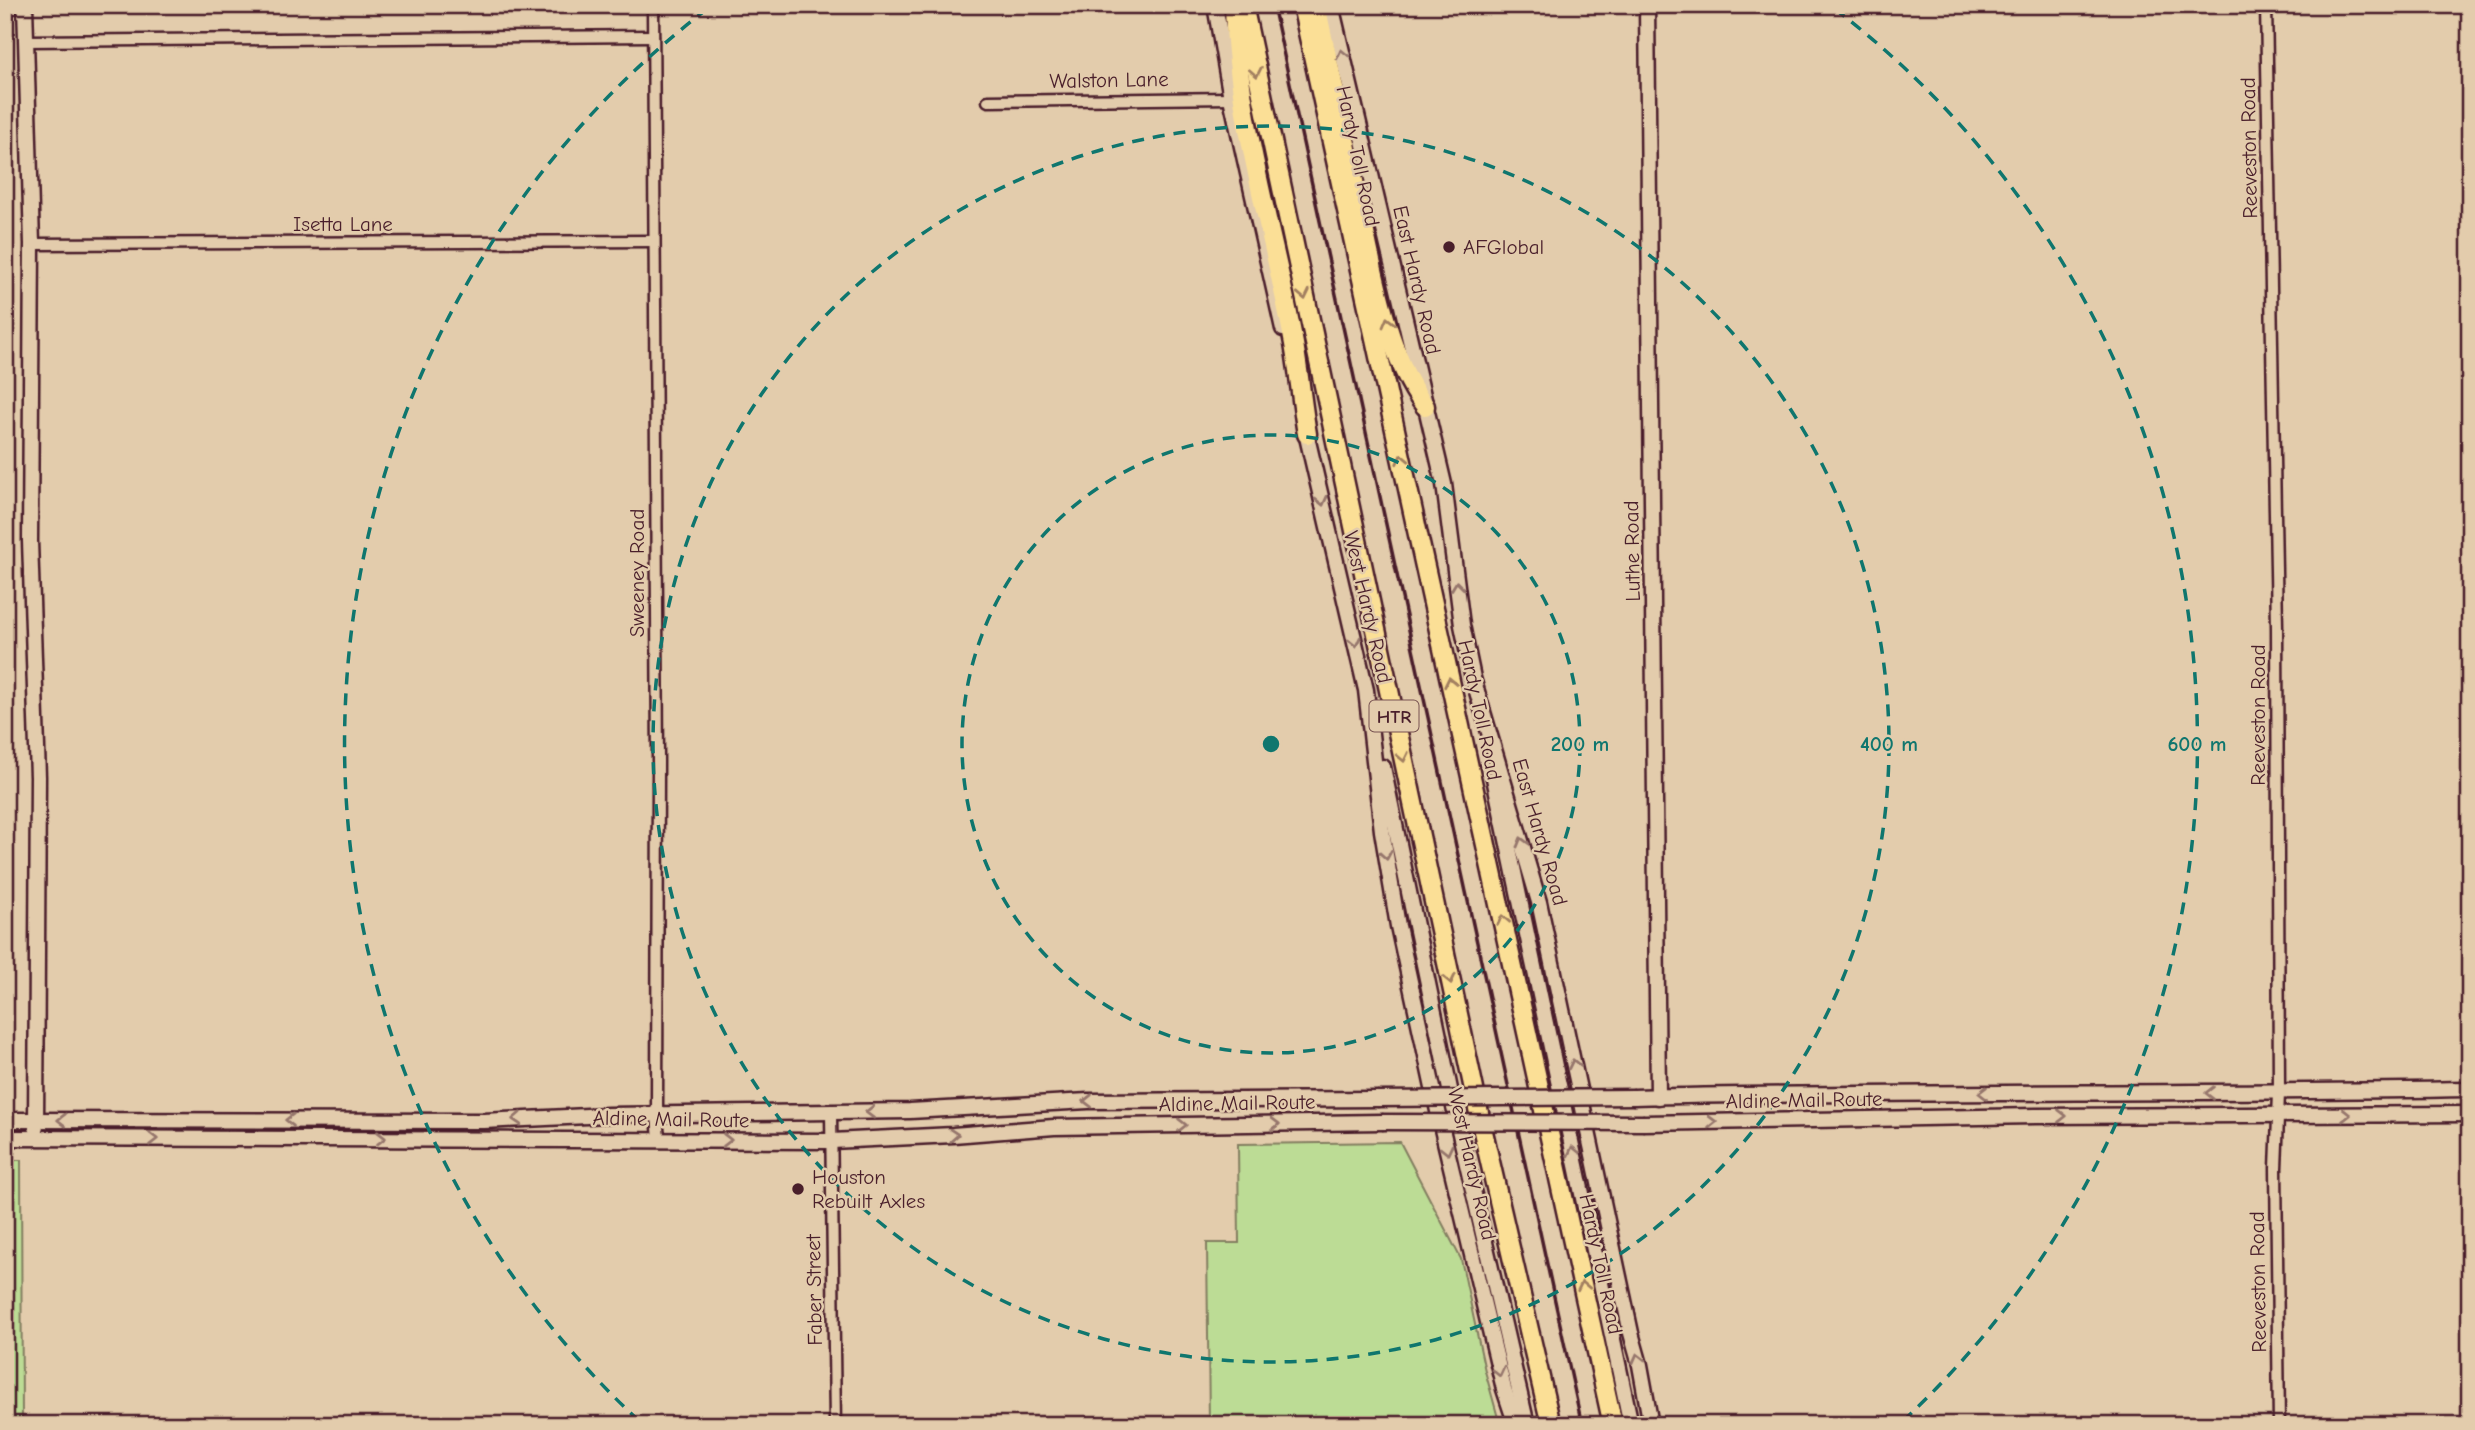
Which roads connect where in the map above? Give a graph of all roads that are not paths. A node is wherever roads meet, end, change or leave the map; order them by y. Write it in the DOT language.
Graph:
graph roads {
  1 [pos="25,5"];
  2 [pos="653,5"];
  3 [pos="1215,5"];
  4 [pos="1234,5"];
  5 [pos="1243,5"];
  6 [pos="1302,5"];
  7 [pos="1316,5"];
  8 [pos="1331,5"];
  9 [pos="1647,5"];
  10 [pos="2266,5"];
  11 [pos="653,36"];
  12 [pos="26,41"];
  13 [pos="1231,98"];
  14 [pos="988,101"];
  15 [pos="654,241"];
  16 [pos="32,244"];
  17 [pos="1425,406"];
  18 [pos="1307,434"];
  19 [pos="1473,678"];
  20 [pos="1366,691"];
  21 [pos="2470,1089"];
  22 [pos="1849,1093"];
  23 [pos="2036,1093"];
  24 [pos="2279,1093"];
  25 [pos="1658,1097"];
  26 [pos="1212,1099"];
  27 [pos="1452,1099"];
  28 [pos="1560,1099"];
  29 [pos="1001,1104"];
  30 [pos="831,1112"];
  31 [pos="657,1114"];
  32 [pos="2470,1114"];
  33 [pos="2277,1115"];
  34 [pos="585,1116"];
  35 [pos="2035,1116"];
  36 [pos="5,1120"];
  37 [pos="36,1120"];
  38 [pos="414,1120"];
  39 [pos="1850,1120"];
  40 [pos="225,1121"];
  41 [pos="1458,1123"];
  42 [pos="1566,1123"];
  43 [pos="1217,1125"];
  44 [pos="1004,1131"];
  45 [pos="5,1138"];
  46 [pos="416,1138"];
  47 [pos="36,1139"];
  48 [pos="227,1139"];
  49 [pos="587,1139"];
  50 [pos="659,1140"];
  51 [pos="832,1141"];
  52 [pos="835,1425"];
  53 [pos="1516,1425"];
  54 [pos="1527,1425"];
  55 [pos="1551,1425"];
  56 [pos="1613,1425"];
  57 [pos="1631,1425"];
  58 [pos="1651,1425"];
  59 [pos="2280,1425"];
  1 -- 12 [label="main road"];
  2 -- 11 [label="street, Sweeney Road"];
  3 -- 13 [label="main road, West Hardy Road"];
  4 -- 18 [label="highway"];
  5 -- 55 [label="highway, HTR, one-way"];
  56 -- 6 [label="highway, Hardy Toll Road, one-way"];
  17 -- 7 [label="highway, one-way"];
  17 -- 8 [label="main road, East Hardy Road, one-way"];
  9 -- 25 [label="main road, Luthe Road"];
  10 -- 24 [label="street, Reeveston Road"];
  11 -- 12 [label="street"];
  11 -- 15 [label="street, Sweeney Road"];
  12 -- 16 [label="main road"];
  13 -- 14 [label="street, Walston Lane"];
  13 -- 18 [label="main road, West Hardy Road"];
  15 -- 16 [label="street, Isetta Lane"];
  15 -- 31 [label="street, Sweeney Road"];
  16 -- 37 [label="main road"];
  19 -- 17 [label="main road, East Hardy Road, one-way"];
  18 -- 20 [label="main road, West Hardy Road, one-way"];
  19 -- 28 [label="main road"];
  58 -- 19 [label="main road, East Hardy Road, one-way"];
  20 -- 27 [label="main road"];
  20 -- 53 [label="main road, West Hardy Road, one-way"];
  21 -- 24 [label="main road, Aldine Mail Route"];
  23 -- 22 [label="main road, Aldine Mail Route, one-way"];
  22 -- 25 [label="main road, Aldine Mail Route"];
  22 -- 39 [label="main road"];
  24 -- 23 [label="main road, Aldine Mail Route, one-way"];
  23 -- 35 [label="main road"];
  24 -- 33 [label="street, Reeveston Road"];
  25 -- 28 [label="main road, Aldine Mail Route, bridge"];
  26 -- 27 [label="main road, Aldine Mail Route, bridge"];
  26 -- 29 [label="main road, Aldine Mail Route, one-way"];
  26 -- 43 [label="main road"];
  27 -- 28 [label="main road, Aldine Mail Route, bridge"];
  27 -- 41 [label="main road"];
  28 -- 42 [label="main road"];
  29 -- 30 [label="main road, Aldine Mail Route, one-way"];
  29 -- 44 [label="main road"];
  30 -- 31 [label="main road, Aldine Mail Route"];
  30 -- 51 [label="street, Faber Street"];
  31 -- 34 [label="main road, Aldine Mail Route"];
  31 -- 50 [label="street, Sweeney Road"];
  33 -- 32 [label="main road, Aldine Mail Route, one-way"];
  35 -- 33 [label="main road, Aldine Mail Route, one-way"];
  33 -- 59 [label="street, Reeveston Road"];
  34 -- 38 [label="main road, Aldine Mail Route, one-way"];
  34 -- 49 [label="main road"];
  35 -- 39 [label="main road, Aldine Mail Route"];
  36 -- 37 [label="main road, Aldine Mail Route"];
  40 -- 37 [label="main road, Aldine Mail Route, one-way"];
  37 -- 47 [label="main road"];
  38 -- 40 [label="main road, Aldine Mail Route, one-way"];
  38 -- 46 [label="main road"];
  42 -- 39 [label="main road, Aldine Mail Route, one-way, bridge"];
  40 -- 48 [label="main road"];
  41 -- 42 [label="main road, Aldine Mail Route, bridge"];
  43 -- 41 [label="main road, Aldine Mail Route, one-way, bridge"];
  41 -- 54 [label="main road"];
  57 -- 42 [label="main road, one-way"];
  44 -- 43 [label="main road, Aldine Mail Route, one-way"];
  51 -- 44 [label="main road, Aldine Mail Route, one-way"];
  45 -- 47 [label="main road, Aldine Mail Route"];
  48 -- 46 [label="main road, Aldine Mail Route, one-way"];
  46 -- 49 [label="main road, Aldine Mail Route"];
  47 -- 48 [label="main road, Aldine Mail Route, one-way"];
  49 -- 50 [label="main road, Aldine Mail Route"];
  50 -- 51 [label="main road, Aldine Mail Route, one-way"];
  51 -- 52 [label="street, Faber Street"];
}
